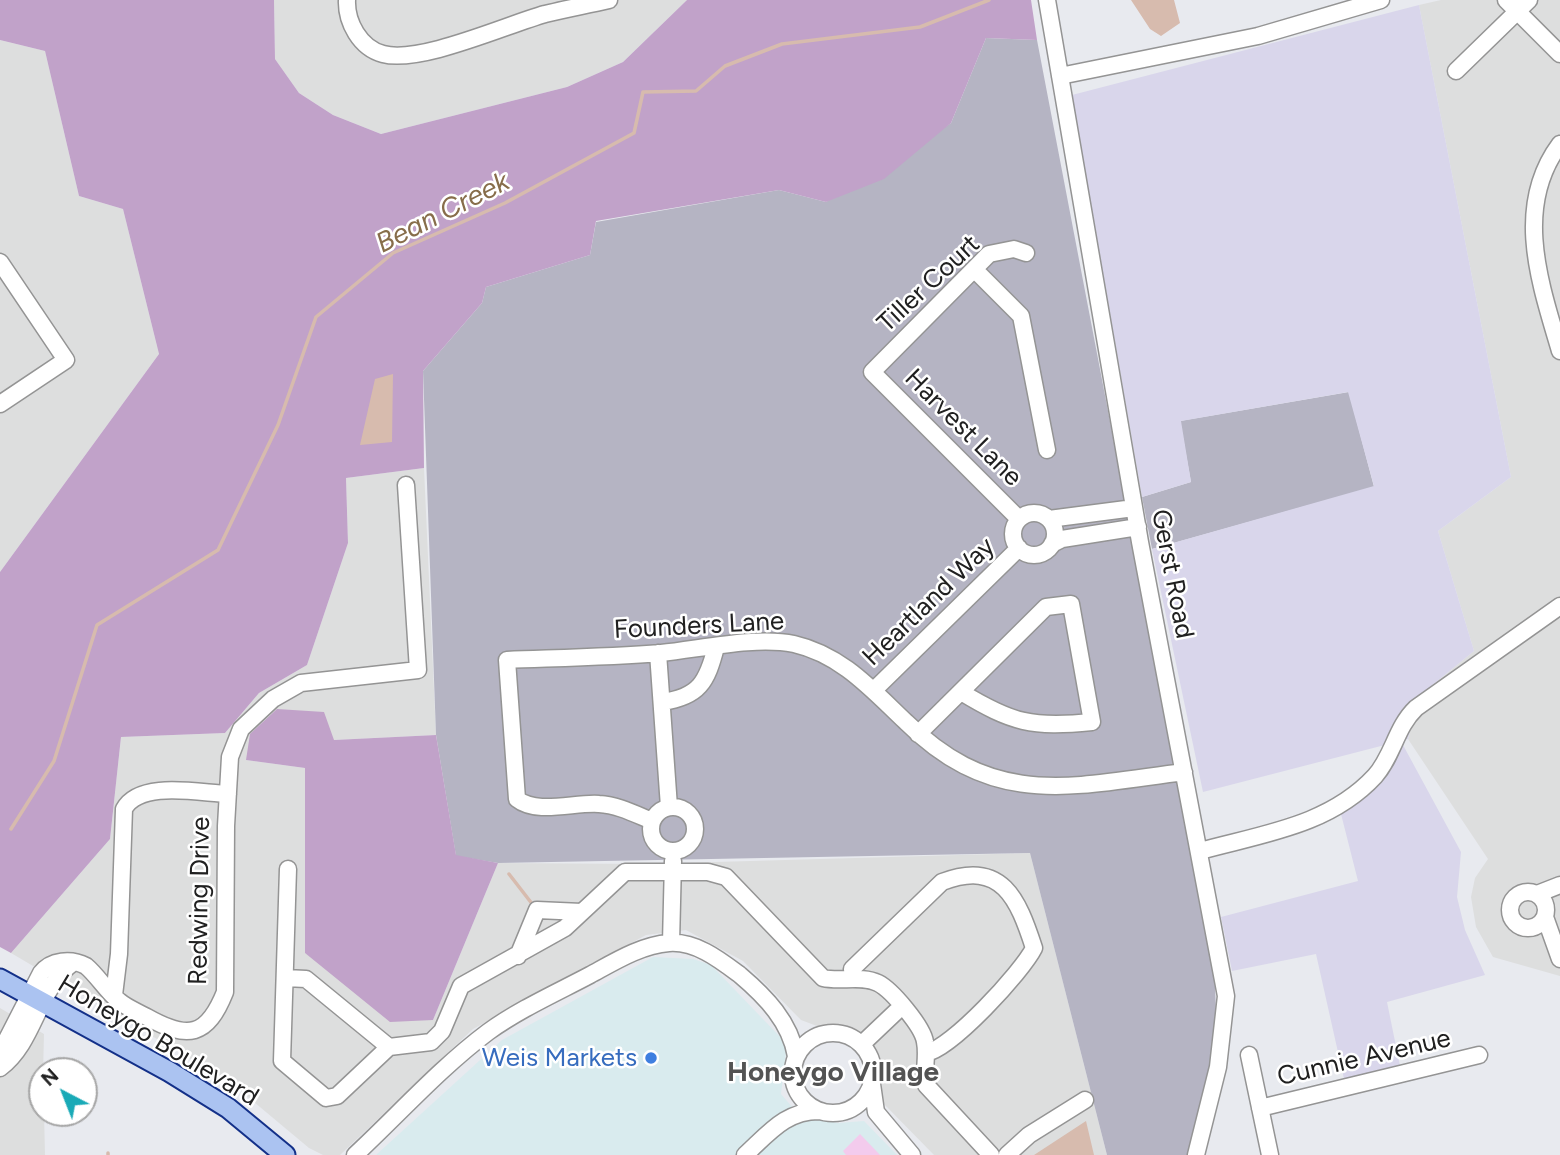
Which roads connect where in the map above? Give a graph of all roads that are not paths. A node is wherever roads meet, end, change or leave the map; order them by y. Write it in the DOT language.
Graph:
graph roads {
  1 [pos="347,0"];
  2 [pos="608,0"];
  3 [pos="1047,0"];
  4 [pos="1381,0"];
  5 [pos="1518,4"];
  6 [pos="1560,54"];
  7 [pos="1456,71"];
  8 [pos="1060,76"];
  9 [pos="1560,144"];
  10 [pos="1026,253"];
  11 [pos="0,262"];
  12 [pos="974,269"];
  13 [pos="1560,351"];
  14 [pos="872,372"];
  15 [pos="0,404"];
  16 [pos="1047,450"];
  17 [pos="406,485"];
  18 [pos="1134,508"];
  19 [pos="1019,519"];
  20 [pos="1049,519"];
  21 [pos="1138,527"];
  22 [pos="1052,544"];
  23 [pos="1019,548"];
  24 [pos="1560,606"];
  25 [pos="716,647"];
  26 [pos="657,653"];
  27 [pos="874,690"];
  28 [pos="961,692"];
  29 [pos="662,702"];
  30 [pos="918,734"];
  31 [pos="1184,772"];
  32 [pos="228,794"];
  33 [pos="669,807"];
  34 [pos="652,821"];
  35 [pos="672,850"];
  36 [pos="1200,851"];
  37 [pos="288,869"];
  38 [pos="673,871"];
  39 [pos="1560,885"];
  40 [pos="1560,891"];
  41 [pos="1537,894"];
  42 [pos="582,912"];
  43 [pos="1546,914"];
  44 [pos="1530,928"];
  45 [pos="671,943"];
  46 [pos="518,956"];
  47 [pos="1558,956"];
  48 [pos="285,978"];
  49 [pos="0,979"];
  50 [pos="853,979"];
  51 [pos="114,995"];
  52 [pos="36,999"];
  53 [pos="901,1007"];
  54 [pos="783,1018"];
  55 [pos="820,1035"];
  56 [pos="437,1037"];
  57 [pos="862,1044"];
  58 [pos="389,1047"];
  59 [pos="926,1054"];
  60 [pos="1249,1055"];
  61 [pos="1479,1055"];
  62 [pos="796,1056"];
  63 [pos="458,1059"];
  64 [pos="0,1061"];
  65 [pos="0,1068"];
  66 [pos="872,1084"];
  67 [pos="795,1087"];
  68 [pos="1085,1100"];
  69 [pos="1260,1108"];
  70 [pos="821,1111"];
  71 [pos="846,1111"];
  72 [pos="780,1121"];
  73 [pos="889,1130"];
  74 [pos="285,1155"];
  75 [pos="355,1155"];
  76 [pos="745,1155"];
  77 [pos="912,1155"];
  78 [pos="991,1155"];
  79 [pos="1007,1155"];
  80 [pos="1196,1155"];
  81 [pos="1270,1155"];
  1 -- 2 [label="street"];
  3 -- 8 [label="street, Gerst Road"];
  4 -- 8 [label="street"];
  5 -- 6 [label="street"];
  5 -- 7 [label="street"];
  8 -- 18 [label="street, Gerst Road"];
  9 -- 13 [label="street"];
  10 -- 12 [label="street, Tiller Court"];
  11 -- 15 [label="street"];
  12 -- 14 [label="street, Tiller Court"];
  12 -- 16 [label="street"];
  14 -- 19 [label="street, Harvest Lane"];
  17 -- 32 [label="street, Redwing Drive"];
  18 -- 20 [label="street, Heartland Way"];
  18 -- 21 [label="street, Gerst Road"];
  19 -- 20 [label="street, Heartland Way"];
  19 -- 23 [label="street, Heartland Way"];
  20 -- 22 [label="street"];
  21 -- 22 [label="street, Heartland Way"];
  21 -- 31 [label="street, Gerst Road"];
  22 -- 23 [label="street, Heartland Way"];
  23 -- 27 [label="street, Heartland Way"];
  24 -- 36 [label="street"];
  25 -- 26 [label="street, Founders Lane"];
  25 -- 27 [label="street, Founders Lane"];
  25 -- 29 [label="street"];
  26 -- 29 [label="street"];
  26 -- 34 [label="street, Founders Lane"];
  27 -- 30 [label="street, Founders Lane"];
  28 -- 28 [label="street"];
  28 -- 30 [label="street"];
  29 -- 33 [label="street"];
  30 -- 31 [label="street, Founders Lane"];
  31 -- 36 [label="street, Gerst Road"];
  32 -- 51 [label="street, Redwing Drive"];
  32 -- 51 [label="street, Redwing Drive"];
  33 -- 34 [label="street"];
  33 -- 35 [label="street"];
  34 -- 35 [label="street"];
  35 -- 38 [label="street"];
  36 -- 80 [label="street, Gerst Road"];
  37 -- 48 [label="street"];
  38 -- 42 [label="street"];
  38 -- 45 [label="street"];
  38 -- 50 [label="street"];
  39 -- 41 [label="street"];
  40 -- 43 [label="street"];
  41 -- 43 [label="street"];
  41 -- 44 [label="street"];
  42 -- 46 [label="street"];
  42 -- 46 [label="street"];
  43 -- 44 [label="street"];
  43 -- 47 [label="street"];
  44 -- 47 [label="street"];
  45 -- 54 [label="street"];
  45 -- 63 [label="street"];
  46 -- 56 [label="street"];
  48 -- 58 [label="street"];
  48 -- 58 [label="street"];
  49 -- 52 [label="main road, Honeygo Boulevard"];
  50 -- 53 [label="street"];
  50 -- 59 [label="street"];
  51 -- 52 [label="street, Redwing Drive"];
  52 -- 64 [label="street"];
  52 -- 65 [label="street"];
  52 -- 74 [label="main road, Honeygo Boulevard"];
  53 -- 57 [label="street"];
  53 -- 59 [label="street"];
  54 -- 55 [label="street"];
  54 -- 62 [label="street"];
  55 -- 57 [label="street"];
  55 -- 62 [label="street"];
  56 -- 58 [label="street"];
  56 -- 63 [label="street"];
  57 -- 66 [label="street"];
  59 -- 78 [label="street"];
  60 -- 69 [label="street"];
  61 -- 69 [label="street, Cunnie Avenue"];
  62 -- 67 [label="street"];
  63 -- 75 [label="street"];
  66 -- 71 [label="street"];
  66 -- 73 [label="street"];
  67 -- 70 [label="street"];
  67 -- 72 [label="street"];
  68 -- 79 [label="street"];
  69 -- 81 [label="street"];
  70 -- 71 [label="street"];
  70 -- 72 [label="street"];
  71 -- 73 [label="street"];
  72 -- 76 [label="street"];
  73 -- 77 [label="street"];
}
